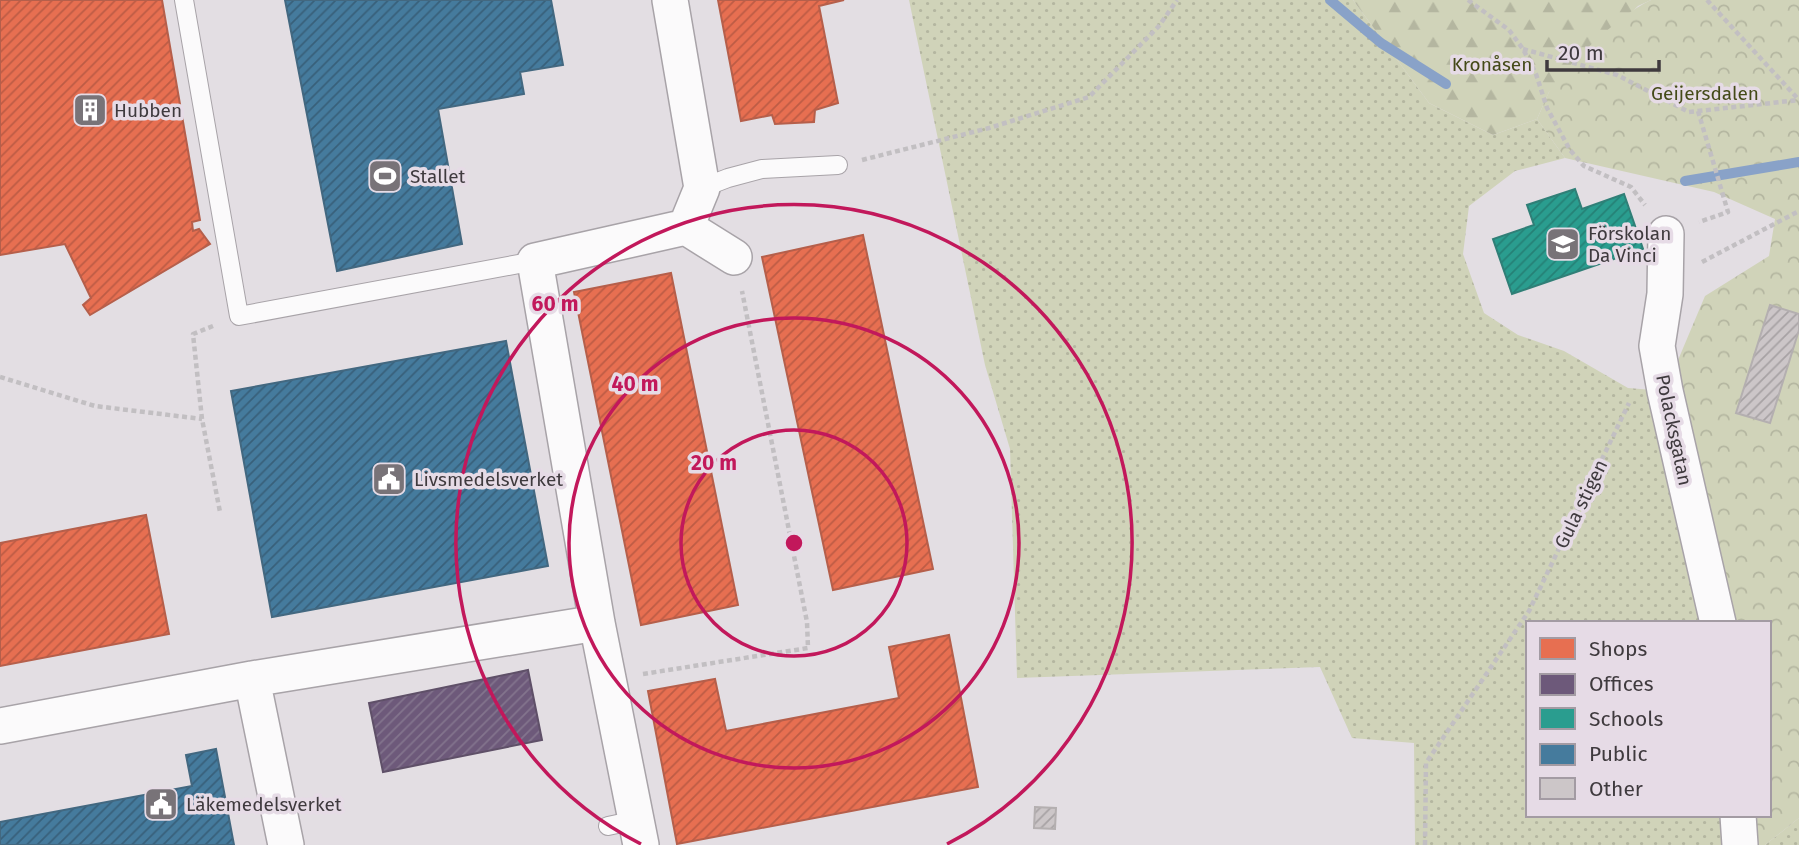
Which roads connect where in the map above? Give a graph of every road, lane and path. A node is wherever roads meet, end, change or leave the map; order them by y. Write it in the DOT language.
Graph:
graph roads {
  1 [pos="184,0"];
  2 [pos="670,0"];
  3 [pos="1177,0"];
  4 [pos="1468,0"];
  5 [pos="1707,0"];
  6 [pos="1523,49"];
  7 [pos="1799,100"];
  8 [pos="1698,111"];
  9 [pos="838,165"];
  10 [pos="702,188"];
  11 [pos="1725,200"];
  12 [pos="1799,211"];
  13 [pos="686,227"];
  14 [pos="1666,234"];
  15 [pos="734,257"];
  16 [pos="535,261"];
  17 [pos="1700,263"];
  18 [pos="239,316"];
  19 [pos="1657,346"];
  20 [pos="0,377"];
  21 [pos="202,419"];
  22 [pos="220,512"];
  23 [pos="1718,621"];
  24 [pos="597,623"];
  25 [pos="608,677"];
  26 [pos="252,679"];
  27 [pos="0,726"];
  28 [pos="1738,817"];
  29 [pos="628,830"];
  30 [pos="286,845"];
  31 [pos="1425,845"];
  32 [pos="1740,845"];
  1 -- 18 [label="lane"];
  2 -- 10 [label="street"];
  3 -- 9 [label="path"];
  4 -- 6 [label="path"];
  5 -- 7 [label="path"];
  6 -- 8 [label="path"];
  6 -- 14 [label="path"];
  7 -- 8 [label="path"];
  8 -- 11 [label="path"];
  9 -- 10 [label="lane"];
  10 -- 13 [label="street"];
  12 -- 17 [label="path"];
  13 -- 15 [label="street"];
  13 -- 16 [label="street"];
  14 -- 19 [label="street, Polacksgatan"];
  15 -- 25 [label="path"];
  16 -- 18 [label="lane"];
  16 -- 24 [label="street"];
  18 -- 21 [label="path"];
  19 -- 23 [label="street, Polacksgatan"];
  19 -- 31 [label="path, Gula stigen"];
  20 -- 21 [label="path"];
  21 -- 22 [label="path"];
  24 -- 25 [label="street"];
  24 -- 26 [label="street"];
  25 -- 29 [label="street"];
  26 -- 27 [label="street"];
  26 -- 30 [label="street"];
  28 -- 32 [label="street"];
}
